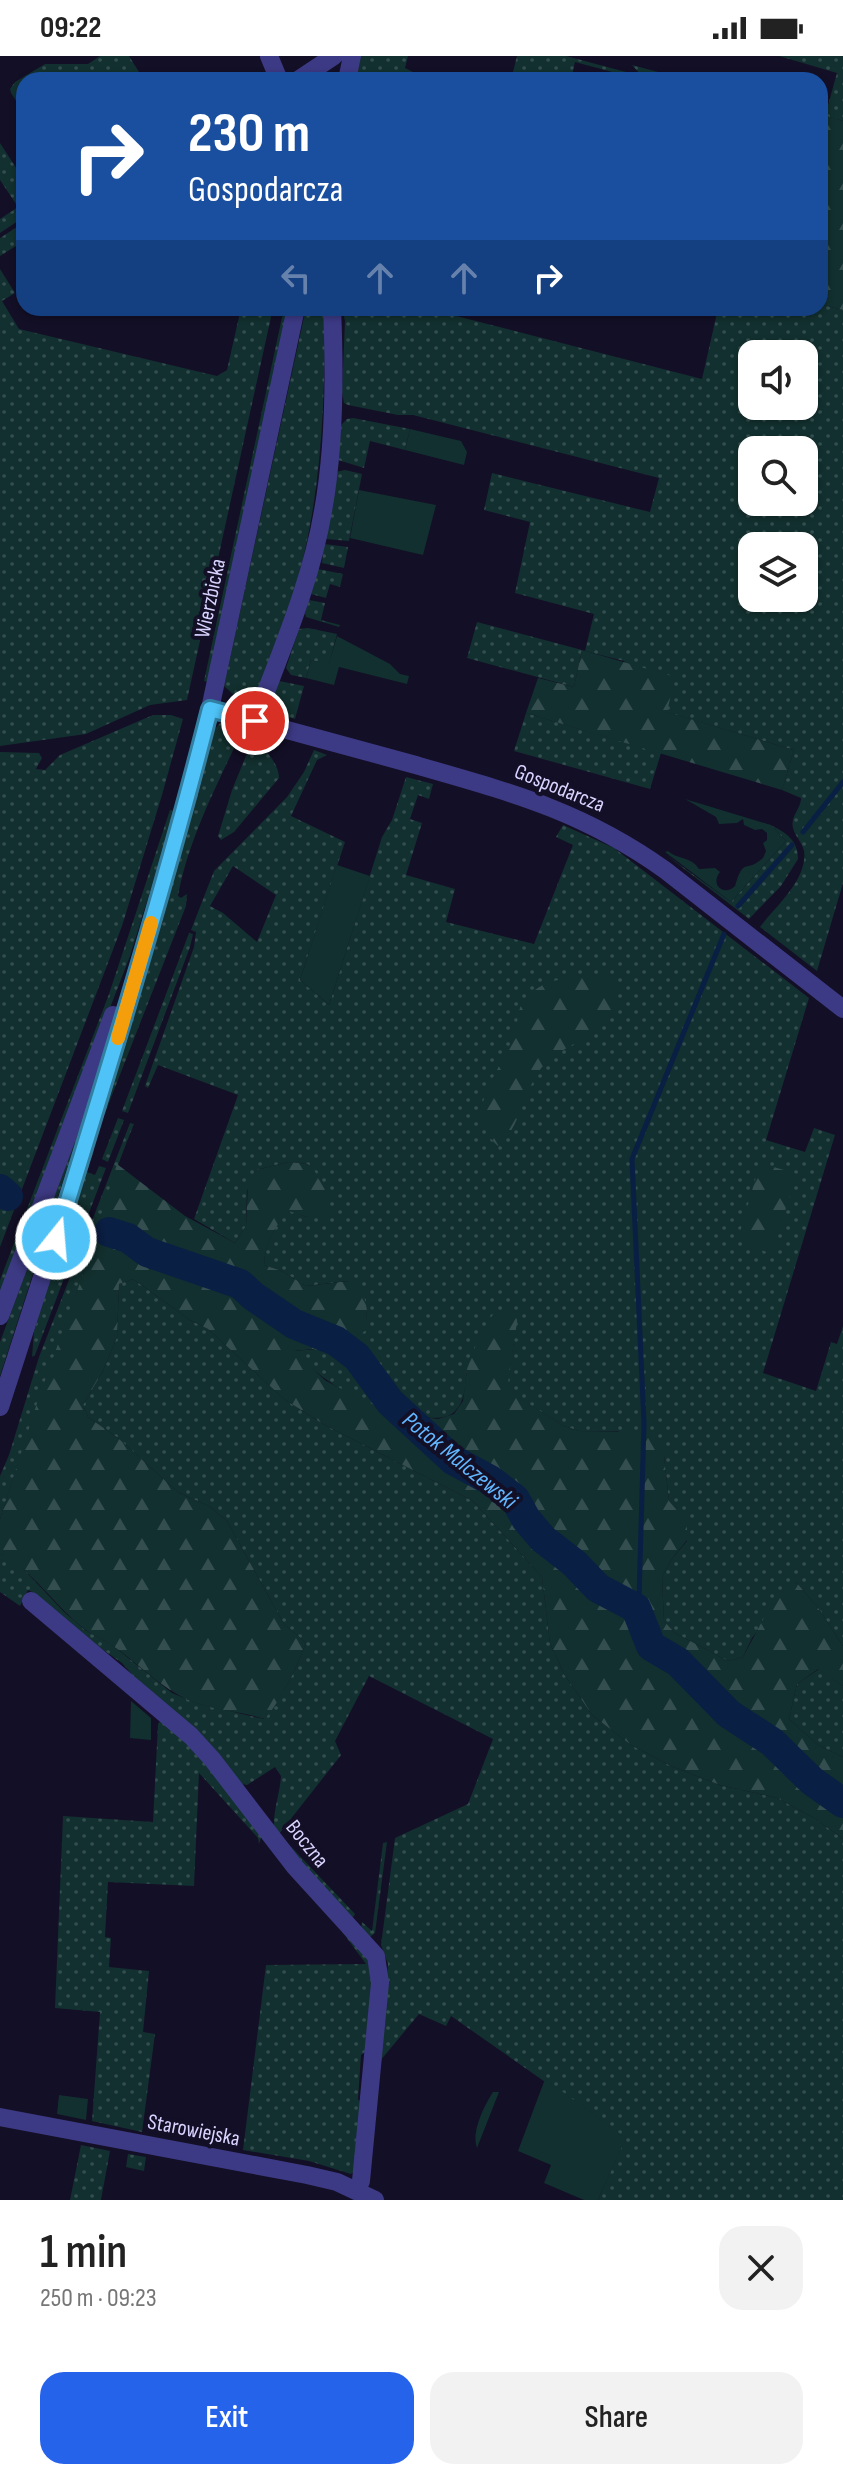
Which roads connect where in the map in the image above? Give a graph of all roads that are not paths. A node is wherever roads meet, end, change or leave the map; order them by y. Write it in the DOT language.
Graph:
graph roads {
  1 [pos="334,56"];
  2 [pos="310,72"];
  3 [pos="294,316"];
  4 [pos="332,316"];
  5 [pos="210,709"];
  6 [pos="255,721"];
  7 [pos="159,895"];
  8 [pos="843,1009"];
  9 [pos="0,1316"];
  10 [pos="0,1407"];
  11 [pos="31,1601"];
  12 [pos="0,2117"];
  13 [pos="357,2190"];
  14 [pos="375,2200"];
  1 -- 2 [label="street"];
  3 -- 5 [label="street, Wierzbicka"];
  4 -- 6 [label="street"];
  5 -- 6 [label="street, Gospodarcza"];
  5 -- 7 [label="street, Wierzbicka"];
  6 -- 8 [label="street, Gospodarcza"];
  7 -- 9 [label="street, Wierzbicka"];
  7 -- 10 [label="street, Wierzbicka"];
  11 -- 13 [label="street, Boczna"];
  12 -- 13 [label="street, Starowiejska"];
  13 -- 14 [label="street, Starowiejska"];
}
